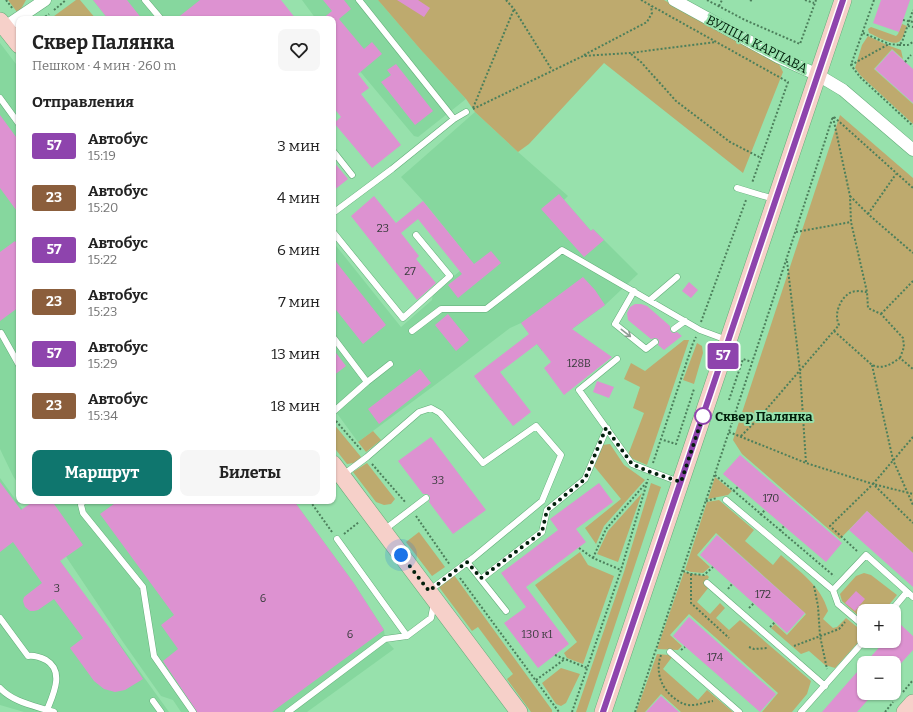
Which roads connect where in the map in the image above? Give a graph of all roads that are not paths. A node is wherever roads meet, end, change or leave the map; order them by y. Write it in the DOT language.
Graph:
graph roads {
  1 [pos="45,0"];
  2 [pos="145,0"];
  3 [pos="359,0"];
  4 [pos="674,0"];
  5 [pos="843,0"];
  6 [pos="16,16"];
  7 [pos="16,16"];
  8 [pos="158,16"];
  9 [pos="2,24"];
  10 [pos="16,42"];
  11 [pos="818,75"];
  12 [pos="0,98"];
  13 [pos="466,112"];
  14 [pos="454,119"];
  15 [pos="16,120"];
  16 [pos="913,150"];
  17 [pos="336,155"];
  18 [pos="352,175"];
  19 [pos="737,188"];
  20 [pos="776,199"];
  21 [pos="336,211"];
  22 [pos="416,235"];
  23 [pos="336,236"];
  24 [pos="677,277"];
  25 [pos="634,291"];
  26 [pos="650,300"];
  27 [pos="685,321"];
  28 [pos="674,329"];
  29 [pos="412,331"];
  30 [pos="1,333"];
  31 [pos="336,341"];
  32 [pos="728,341"];
  33 [pos="655,342"];
  34 [pos="16,359"];
  35 [pos="617,359"];
  36 [pos="390,364"];
  37 [pos="367,382"];
  38 [pos="336,409"];
  39 [pos="606,428"];
  40 [pos="337,470"];
  41 [pos="681,482"];
  42 [pos="426,498"];
  43 [pos="726,500"];
  44 [pos="82,504"];
  45 [pos="383,531"];
  46 [pos="337,539"];
  47 [pos="467,562"];
  48 [pos="481,578"];
  49 [pos="706,583"];
  50 [pos="833,590"];
  51 [pos="907,592"];
  52 [pos="432,596"];
  53 [pos="913,597"];
  54 [pos="897,604"];
  55 [pos="506,610"];
  56 [pos="0,618"];
  57 [pos="857,620"];
  58 [pos="407,636"];
  59 [pos="858,648"];
  60 [pos="667,651"];
  61 [pos="825,686"];
  62 [pos="0,688"];
  63 [pos="153,700"];
  64 [pos="51,711"];
  65 [pos="161,712"];
  66 [pos="193,712"];
  67 [pos="288,712"];
  68 [pos="519,712"];
  69 [pos="603,712"];
  70 [pos="739,712"];
  71 [pos="801,712"];
  1 -- 7 [label="street"];
  2 -- 8 [label="lane"];
  3 -- 14 [label="lane"];
  4 -- 11 [label="street, ВУЛІЦА КАРПАВА"];
  5 -- 11 [label="main road"];
  6 -- 9 [label="street"];
  9 -- 10 [label="main road"];
  11 -- 16 [label="street, ВУЛІЦА КАРПАВА"];
  11 -- 20 [label="main road"];
  12 -- 15 [label="lane"];
  13 -- 14 [label="lane"];
  14 -- 21 [label="lane"];
  17 -- 18 [label="lane"];
  19 -- 20 [label="lane"];
  20 -- 32 [label="main road"];
  22 -- 23 [label="lane"];
  24 -- 26 [label="lane"];
  25 -- 26 [label="lane"];
  25 -- 29 [label="lane"];
  25 -- 33 [label="lane, one-way"];
  26 -- 27 [label="lane"];
  27 -- 28 [label="lane"];
  27 -- 32 [label="lane"];
  30 -- 34 [label="lane"];
  31 -- 37 [label="lane"];
  32 -- 41 [label="main road"];
  35 -- 39 [label="lane"];
  36 -- 37 [label="lane"];
  37 -- 38 [label="lane"];
  39 -- 41 [label="lane"];
  39 -- 48 [label="lane"];
  40 -- 45 [label="main road"];
  40 -- 47 [label="lane"];
  41 -- 69 [label="main road"];
  42 -- 45 [label="lane"];
  43 -- 50 [label="lane"];
  44 -- 66 [label="lane"];
  45 -- 52 [label="main road"];
  46 -- 58 [label="lane"];
  47 -- 48 [label="lane"];
  47 -- 52 [label="lane"];
  48 -- 55 [label="lane"];
  49 -- 61 [label="lane"];
  50 -- 51 [label="lane"];
  50 -- 57 [label="lane"];
  51 -- 53 [label="lane"];
  51 -- 54 [label="lane"];
  52 -- 58 [label="lane"];
  52 -- 68 [label="main road"];
  56 -- 64 [label="lane"];
  58 -- 67 [label="lane"];
  59 -- 61 [label="lane"];
  60 -- 70 [label="lane"];
  61 -- 71 [label="lane"];
  62 -- 64 [label="lane"];
  63 -- 65 [label="lane"];
}
